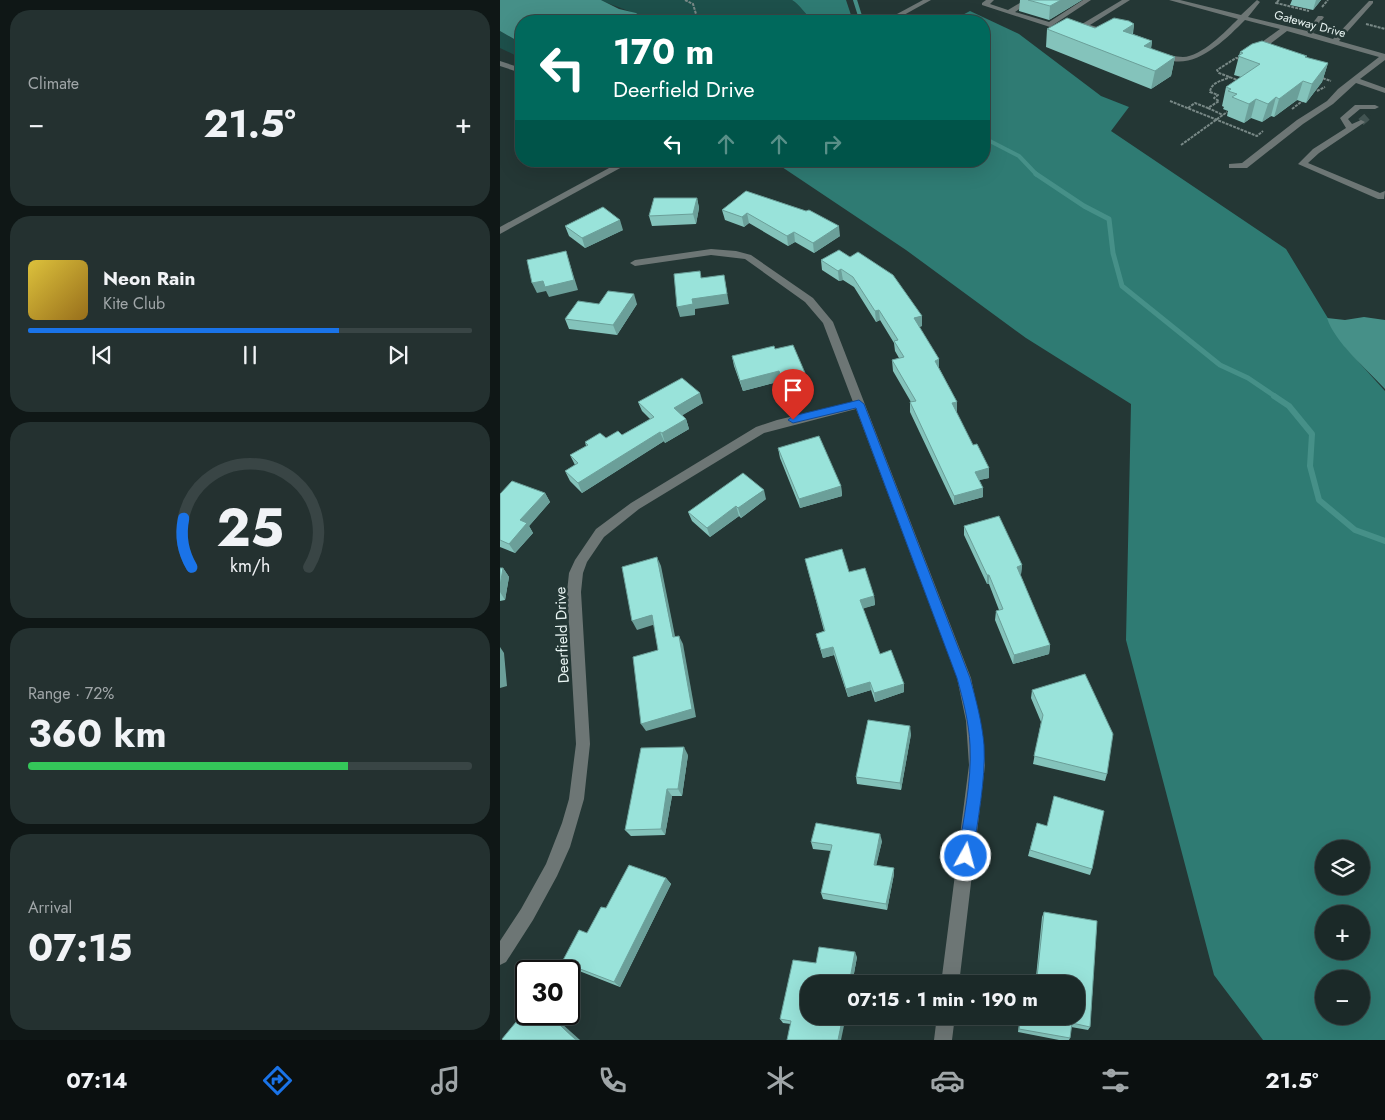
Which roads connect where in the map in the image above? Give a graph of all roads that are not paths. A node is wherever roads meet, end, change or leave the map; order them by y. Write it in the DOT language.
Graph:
graph roads {
  1 [pos="928,0"];
  2 [pos="991,0"];
  3 [pos="1030,0"];
  4 [pos="1088,0"];
  5 [pos="1127,0"];
  6 [pos="1172,0"];
  7 [pos="1215,0"];
  8 [pos="1257,2"];
  9 [pos="1371,2"];
  10 [pos="1206,9"];
  11 [pos="1009,12"];
  12 [pos="900,15"];
  13 [pos="1318,15"];
  14 [pos="1244,18"];
  15 [pos="1285,29"];
  16 [pos="1110,34"];
  17 [pos="1309,34"];
  18 [pos="1335,41"];
  19 [pos="1262,47"];
  20 [pos="1150,50"];
  21 [pos="1272,51"];
  22 [pos="1385,56"];
  23 [pos="1246,59"];
  24 [pos="500,62"];
  25 [pos="515,68"];
  26 [pos="1355,80"];
  27 [pos="1341,91"];
  28 [pos="1385,91"];
  29 [pos="1326,95"];
  30 [pos="1312,105"];
  31 [pos="1375,108"];
  32 [pos="1310,114"];
  33 [pos="1361,122"];
  34 [pos="1350,129"];
  35 [pos="1232,166"];
  36 [pos="618,167"];
  37 [pos="1385,194"];
  38 [pos="500,231"];
  39 [pos="635,263"];
  40 [pos="859,404"];
  41 [pos="500,956"];
  42 [pos="951,975"];
  43 [pos="945,1025"];
  44 [pos="943,1040"];
  1 -- 12 [label="street"];
  2 -- 11 [label="street"];
  3 -- 11 [label="street"];
  4 -- 11 [label="street"];
  5 -- 16 [label="street"];
  6 -- 10 [label="street, Gateway Drive"];
  7 -- 10 [label="street"];
  8 -- 14 [label="street"];
  9 -- 18 [label="street"];
  10 -- 14 [label="street, Gateway Drive"];
  13 -- 17 [label="street"];
  14 -- 15 [label="street, Gateway Drive"];
  14 -- 20 [label="street"];
  15 -- 17 [label="street, Gateway Drive"];
  15 -- 19 [label="street"];
  17 -- 18 [label="street, Gateway Drive"];
  18 -- 22 [label="street, Gateway Drive"];
  19 -- 21 [label="street"];
  19 -- 23 [label="street"];
  22 -- 26 [label="street"];
  24 -- 25 [label="street"];
  26 -- 27 [label="street"];
  26 -- 28 [label="street"];
  27 -- 29 [label="street"];
  27 -- 32 [label="street"];
  30 -- 32 [label="street"];
  31 -- 34 [label="street"];
  32 -- 35 [label="street"];
  33 -- 34 [label="street"];
  34 -- 37 [label="street"];
  36 -- 38 [label="street"];
  39 -- 40 [label="street"];
  40 -- 41 [label="street, Deerfield Drive"];
  40 -- 42 [label="street"];
  43 -- 44 [label="street"];
}
